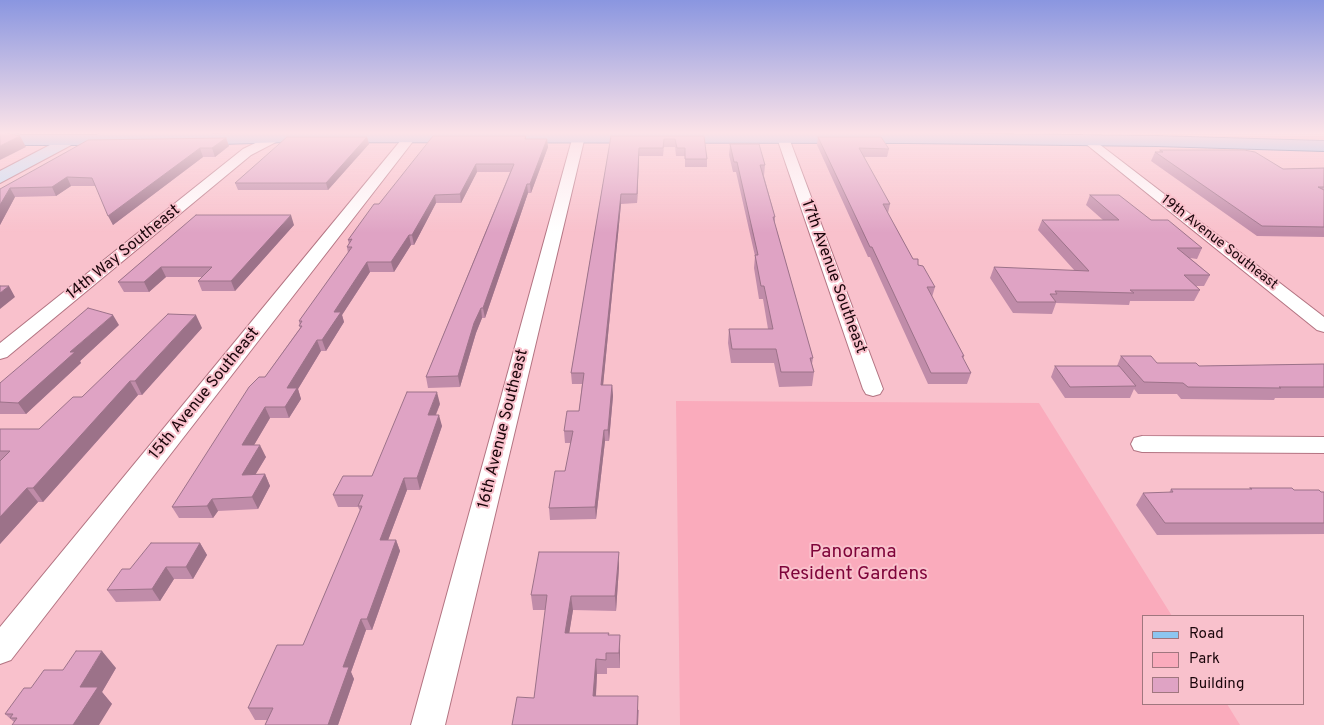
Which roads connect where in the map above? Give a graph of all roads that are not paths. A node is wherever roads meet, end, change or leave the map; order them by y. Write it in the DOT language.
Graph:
graph roads {
  1 [pos="22,166"];
  2 [pos="225,166"];
  3 [pos="387,166"];
  4 [pos="571,166"];
  5 [pos="793,166"];
  6 [pos="1121,166"];
  7 [pos="0,178"];
  8 [pos="1324,326"];
  9 [pos="0,353"];
  10 [pos="873,389"];
  11 [pos="1142,444"];
  12 [pos="1324,445"];
  13 [pos="0,650"];
  14 [pos="428,725"];
  1 -- 7 [label="street"];
  2 -- 9 [label="street, 14th Way Southeast"];
  3 -- 13 [label="street, 15th Avenue Southeast"];
  4 -- 14 [label="street, 16th Avenue Southeast"];
  5 -- 10 [label="street, 17th Avenue Southeast"];
  6 -- 8 [label="street, 19th Avenue Southeast"];
  11 -- 12 [label="street"];
}
